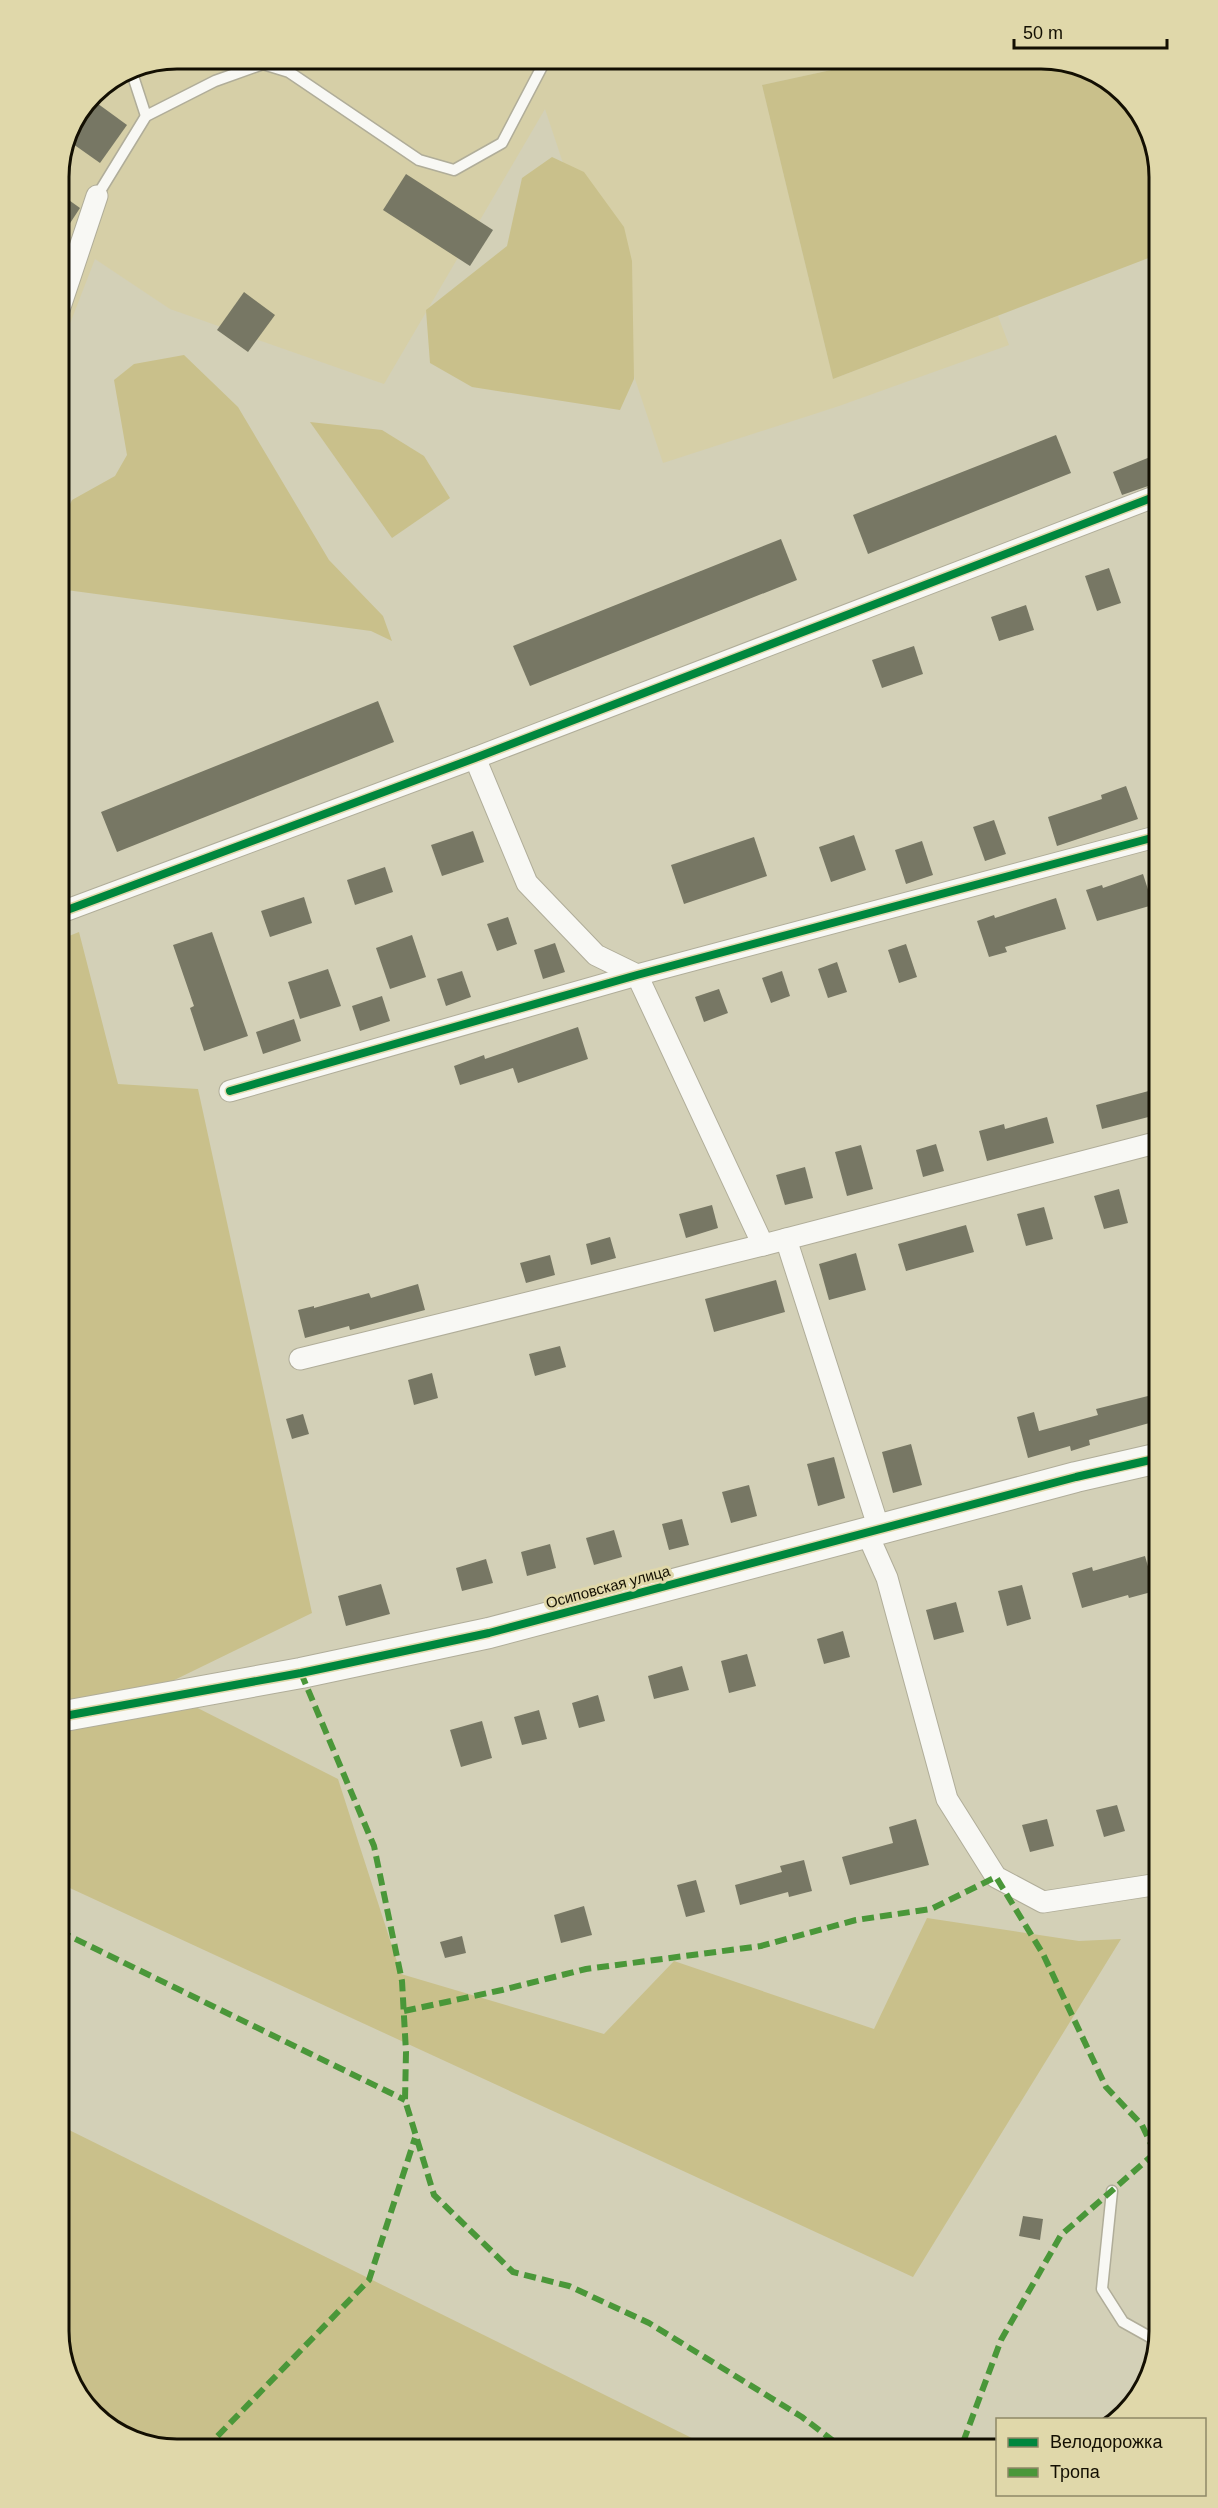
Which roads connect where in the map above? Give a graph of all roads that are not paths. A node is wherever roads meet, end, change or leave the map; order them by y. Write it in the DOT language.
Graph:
graph roads {
  1 [pos="249,69"];
  2 [pos="280,69"];
  3 [pos="541,69"];
  4 [pos="134,78"];
  5 [pos="146,116"];
  6 [pos="97,196"];
  7 [pos="69,280"];
  8 [pos="1149,499"];
  9 [pos="475,758"];
  10 [pos="1149,839"];
  11 [pos="69,909"];
  12 [pos="636,975"];
  13 [pos="230,1091"];
  14 [pos="1149,1145"];
  15 [pos="786,1239"];
  16 [pos="763,1245"];
  17 [pos="300,1359"];
  18 [pos="1149,1461"];
  19 [pos="873,1531"];
  20 [pos="69,1715"];
  21 [pos="1149,1886"];
  22 [pos="1112,2191"];
  23 [pos="1149,2337"];
  1 -- 5 [label="lane"];
  2 -- 3 [label="lane"];
  4 -- 5 [label="lane"];
  5 -- 6 [label="lane"];
  6 -- 7 [label="street"];
  8 -- 9 [label="street"];
  9 -- 11 [label="street"];
  9 -- 12 [label="street"];
  10 -- 12 [label="street"];
  12 -- 13 [label="street"];
  12 -- 16 [label="street"];
  14 -- 15 [label="street"];
  15 -- 16 [label="street"];
  15 -- 19 [label="street"];
  16 -- 17 [label="street"];
  18 -- 19 [label="street, Осиповская улица"];
  19 -- 20 [label="street, Осиповская улица"];
  19 -- 21 [label="street"];
  22 -- 23 [label="lane"];
}
